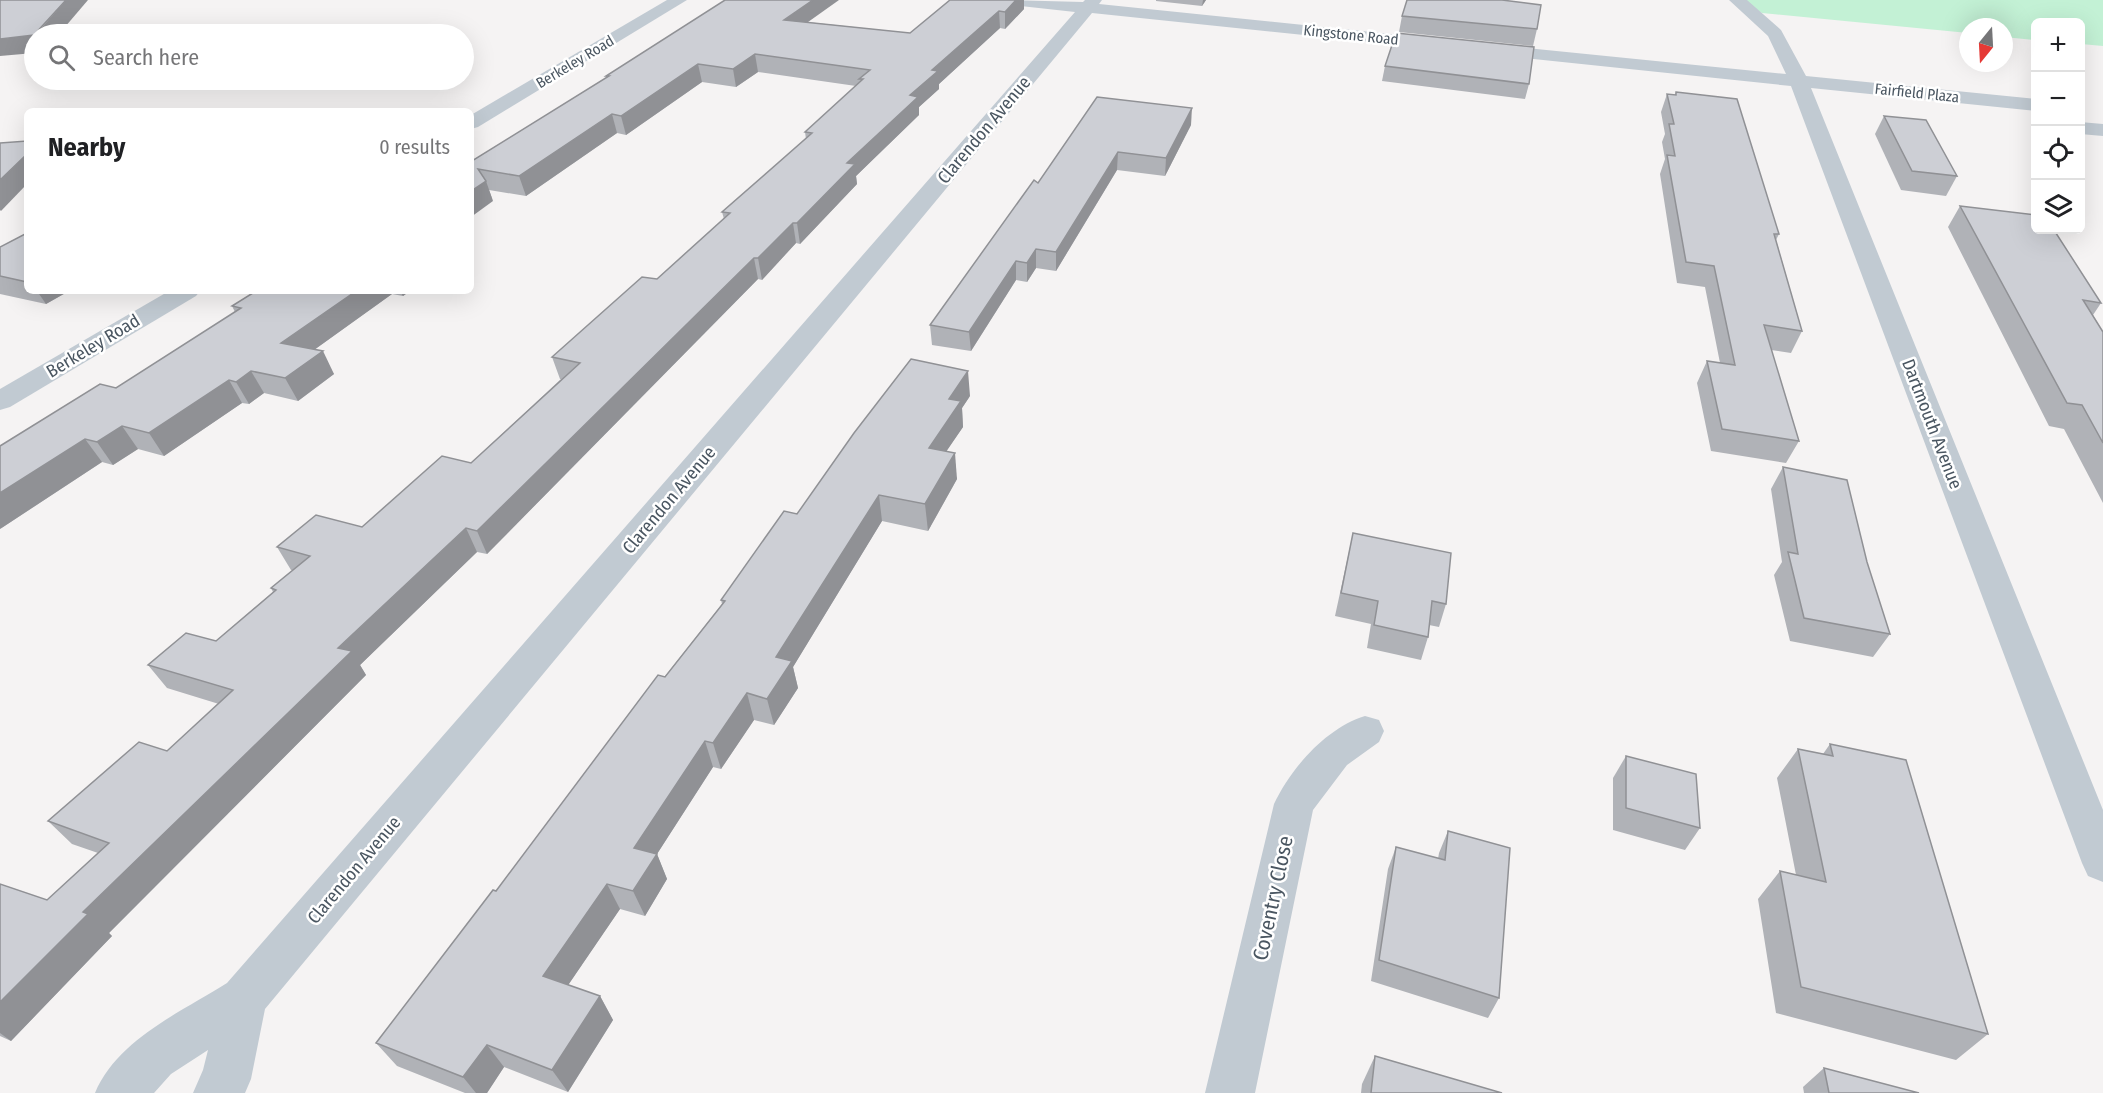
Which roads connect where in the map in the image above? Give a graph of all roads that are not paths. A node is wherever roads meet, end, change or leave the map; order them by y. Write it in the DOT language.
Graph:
graph roads {
  1 [pos="679,0"];
  2 [pos="1011,0"];
  3 [pos="1737,0"];
  4 [pos="1090,4"];
  5 [pos="1802,90"];
  6 [pos="2031,105"];
  7 [pos="2085,110"];
  8 [pos="2103,112"];
  9 [pos="474,121"];
  10 [pos="2031,122"];
  11 [pos="2085,128"];
  12 [pos="2103,130"];
  13 [pos="182,294"];
  14 [pos="0,401"];
  15 [pos="1365,731"];
  16 [pos="2103,863"];
  17 [pos="244,999"];
  18 [pos="120,1093"];
  19 [pos="218,1093"];
  20 [pos="1230,1093"];
  1 -- 9 [label="street, Berkeley Road"];
  2 -- 4 [label="street, Kingstone Road"];
  3 -- 5 [label="street, Dartmouth Avenue"];
  4 -- 5 [label="street, Kingstone Road"];
  4 -- 17 [label="street, Clarendon Avenue"];
  5 -- 6 [label="street, Fairfield Plaza"];
  5 -- 10 [label="street, Fairfield Plaza"];
  5 -- 16 [label="street, Dartmouth Avenue"];
  7 -- 8 [label="street"];
  11 -- 12 [label="street"];
  13 -- 14 [label="street, Berkeley Road"];
  15 -- 20 [label="street, Coventry Close"];
  17 -- 18 [label="street, Clarendon Avenue"];
  17 -- 19 [label="street, Clarendon Avenue"];
}
